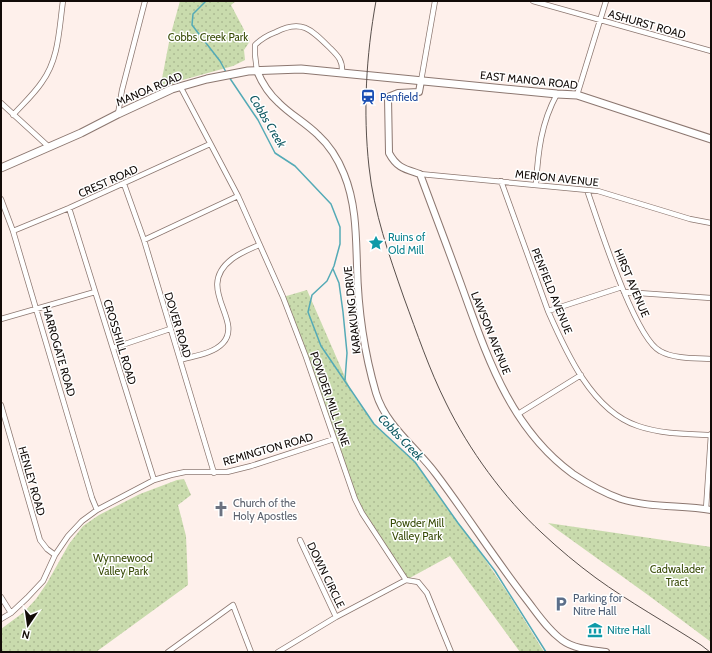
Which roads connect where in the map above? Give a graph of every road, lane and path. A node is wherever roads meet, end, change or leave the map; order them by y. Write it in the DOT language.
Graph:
graph roads {
  1 [pos="62,1"];
  2 [pos="145,1"];
  3 [pos="435,1"];
  4 [pos="533,1"];
  5 [pos="606,1"];
  6 [pos="600,20"];
  7 [pos="711,52"];
  8 [pos="257,71"];
  9 [pos="342,73"];
  10 [pos="363,76"];
  11 [pos="421,81"];
  12 [pos="180,86"];
  13 [pos="557,94"];
  14 [pos="577,95"];
  15 [pos="1,104"];
  16 [pos="118,114"];
  17 [pos="13,115"];
  18 [pos="711,139"];
  19 [pos="210,144"];
  20 [pos="49,146"];
  21 [pos="1,168"];
  22 [pos="420,174"];
  23 [pos="502,181"];
  24 [pos="124,184"];
  25 [pos="536,184"];
  26 [pos="587,190"];
  27 [pos="238,196"];
  28 [pos="1,199"];
  29 [pos="69,208"];
  30 [pos="711,223"];
  31 [pos="13,231"];
  32 [pos="144,240"];
  33 [pos="260,245"];
  34 [pos="622,287"];
  35 [pos="95,292"];
  36 [pos="624,292"];
  37 [pos="711,298"];
  38 [pos="37,309"];
  39 [pos="548,311"];
  40 [pos="1,319"];
  41 [pos="170,329"];
  42 [pos="113,348"];
  43 [pos="711,359"];
  44 [pos="180,360"];
  45 [pos="581,375"];
  46 [pos="1,405"];
  47 [pos="518,414"];
  48 [pos="711,434"];
  49 [pos="334,439"];
  50 [pos="214,473"];
  51 [pos="154,480"];
  52 [pos="97,510"];
  53 [pos="708,510"];
  54 [pos="300,540"];
  55 [pos="55,555"];
  56 [pos="406,580"];
  57 [pos="1,597"];
  58 [pos="11,613"];
  59 [pos="336,616"];
  60 [pos="1,619"];
  61 [pos="168,652"];
  62 [pos="251,652"];
  63 [pos="278,652"];
  64 [pos="451,652"];
  65 [pos="606,652"];
  1 -- 17 [label="street"];
  2 -- 16 [label="street"];
  3 -- 11 [label="street"];
  4 -- 6 [label="street, ASHURST ROAD"];
  5 -- 6 [label="street"];
  6 -- 7 [label="street, ASHURST ROAD"];
  6 -- 14 [label="street"];
  8 -- 9 [label="main road, MANOA ROAD"];
  8 -- 9 [label="street"];
  8 -- 12 [label="main road, MANOA ROAD"];
  8 -- 65 [label="street, KARAKUNG DRIVE"];
  9 -- 10 [label="main road, MANOA ROAD"];
  10 -- 11 [label="main road, EAST MANOA ROAD"];
  11 -- 13 [label="main road, EAST MANOA ROAD"];
  11 -- 22 [label="street"];
  12 -- 16 [label="main road, MANOA ROAD"];
  12 -- 19 [label="street, POWDER MILL LANE"];
  13 -- 14 [label="main road, EAST MANOA ROAD"];
  13 -- 25 [label="street"];
  14 -- 18 [label="main road, EAST MANOA ROAD"];
  15 -- 17 [label="street"];
  16 -- 20 [label="main road, MANOA ROAD"];
  17 -- 20 [label="street"];
  19 -- 24 [label="street, CREST ROAD"];
  19 -- 27 [label="street, POWDER MILL LANE"];
  20 -- 21 [label="main road, MANOA ROAD"];
  22 -- 23 [label="street, MERION AVENUE"];
  22 -- 47 [label="street, LAWSON AVENUE"];
  23 -- 25 [label="street, MERION AVENUE"];
  23 -- 39 [label="street, PENFIELD AVENUE"];
  24 -- 29 [label="street, CREST ROAD"];
  24 -- 32 [label="street, DOVER ROAD"];
  25 -- 26 [label="street, MERION AVENUE"];
  26 -- 30 [label="street, MERION AVENUE"];
  26 -- 34 [label="street, HIRST AVENUE"];
  27 -- 32 [label="street"];
  27 -- 33 [label="street, POWDER MILL LANE"];
  28 -- 31 [label="street, HARROGATE ROAD"];
  29 -- 31 [label="street, CREST ROAD"];
  29 -- 35 [label="street, CROSSHILL ROAD"];
  31 -- 38 [label="street, HARROGATE ROAD"];
  32 -- 41 [label="street, DOVER ROAD"];
  33 -- 44 [label="street"];
  33 -- 49 [label="street, POWDER MILL LANE"];
  34 -- 36 [label="street, HIRST AVENUE"];
  34 -- 39 [label="street"];
  35 -- 38 [label="street"];
  35 -- 42 [label="street, CROSSHILL ROAD"];
  36 -- 37 [label="street"];
  36 -- 43 [label="street, HIRST AVENUE"];
  38 -- 40 [label="street"];
  38 -- 52 [label="street, HARROGATE ROAD"];
  39 -- 45 [label="street, PENFIELD AVENUE"];
  41 -- 42 [label="street"];
  41 -- 44 [label="street, DOVER ROAD"];
  42 -- 51 [label="street, CROSSHILL ROAD"];
  44 -- 50 [label="street, DOVER ROAD"];
  45 -- 47 [label="street"];
  45 -- 48 [label="street, PENFIELD AVENUE"];
  46 -- 55 [label="street, HENLEY ROAD"];
  47 -- 53 [label="street, LAWSON AVENUE"];
  48 -- 53 [label="street"];
  49 -- 50 [label="street, REMINGTON ROAD"];
  49 -- 56 [label="street, POWDER MILL LANE"];
  50 -- 51 [label="street, REMINGTON ROAD"];
  51 -- 52 [label="street, REMINGTON ROAD"];
  52 -- 55 [label="street, REMINGTON ROAD"];
  54 -- 59 [label="street, DOWN CIRCLE"];
  55 -- 58 [label="street, REMINGTON ROAD"];
  56 -- 59 [label="street"];
  56 -- 64 [label="street"];
  57 -- 58 [label="street"];
  58 -- 60 [label="street, REMINGTON ROAD"];
  59 -- 63 [label="street"];
  61 -- 62 [label="street"];
}
